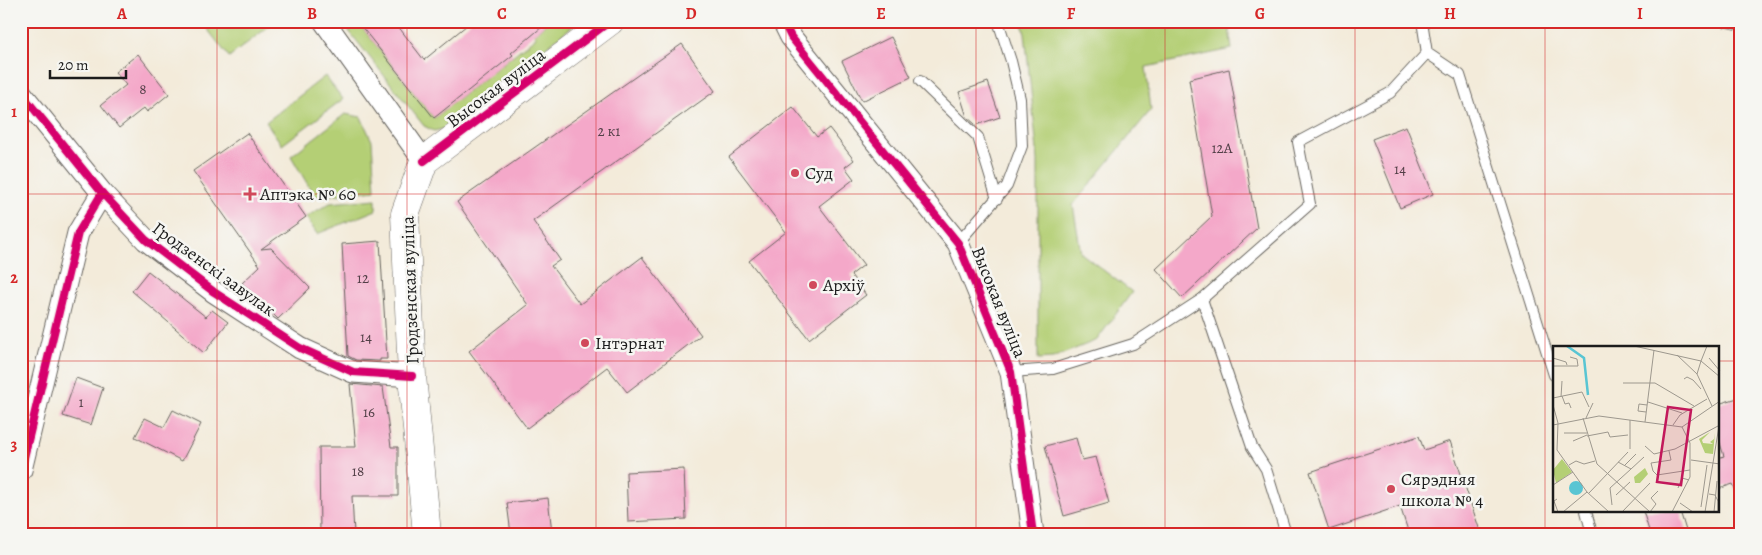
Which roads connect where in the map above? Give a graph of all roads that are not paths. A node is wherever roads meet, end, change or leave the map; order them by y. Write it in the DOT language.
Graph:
graph roads {
  1 [pos="324,21"];
  2 [pos="610,21"];
  3 [pos="783,21"];
  4 [pos="998,21"];
  5 [pos="1422,21"];
  6 [pos="1723,21"];
  7 [pos="1741,25"];
  8 [pos="1427,53"];
  9 [pos="920,81"];
  10 [pos="21,93"];
  11 [pos="424,161"];
  12 [pos="102,193"];
  13 [pos="996,199"];
  14 [pos="958,243"];
  15 [pos="1202,299"];
  16 [pos="1011,372"];
  17 [pos="1553,372"];
  18 [pos="412,376"];
  19 [pos="21,470"];
  20 [pos="1586,512"];
  21 [pos="427,534"];
  22 [pos="1033,534"];
  23 [pos="1286,534"];
  24 [pos="1592,534"];
  1 -- 11 [label="street"];
  2 -- 11 [label="street, Высокая вуліца"];
  3 -- 14 [label="street, Высокая вуліца"];
  4 -- 13 [label="lane"];
  5 -- 8 [label="lane"];
  6 -- 7 [label="lane"];
  8 -- 15 [label="lane"];
  8 -- 17 [label="lane"];
  9 -- 13 [label="lane"];
  10 -- 12 [label="street, Гродзенскі завулак"];
  11 -- 18 [label="street, Гродзенская вуліца"];
  12 -- 18 [label="street, Гродзенскі завулак"];
  12 -- 19 [label="street"];
  13 -- 14 [label="lane"];
  14 -- 16 [label="street, Высокая вуліца"];
  15 -- 16 [label="lane"];
  15 -- 23 [label="lane"];
  16 -- 22 [label="street, Высокая вуліца"];
  18 -- 21 [label="street, Гродзенская вуліца"];
  20 -- 24 [label="lane"];
}
